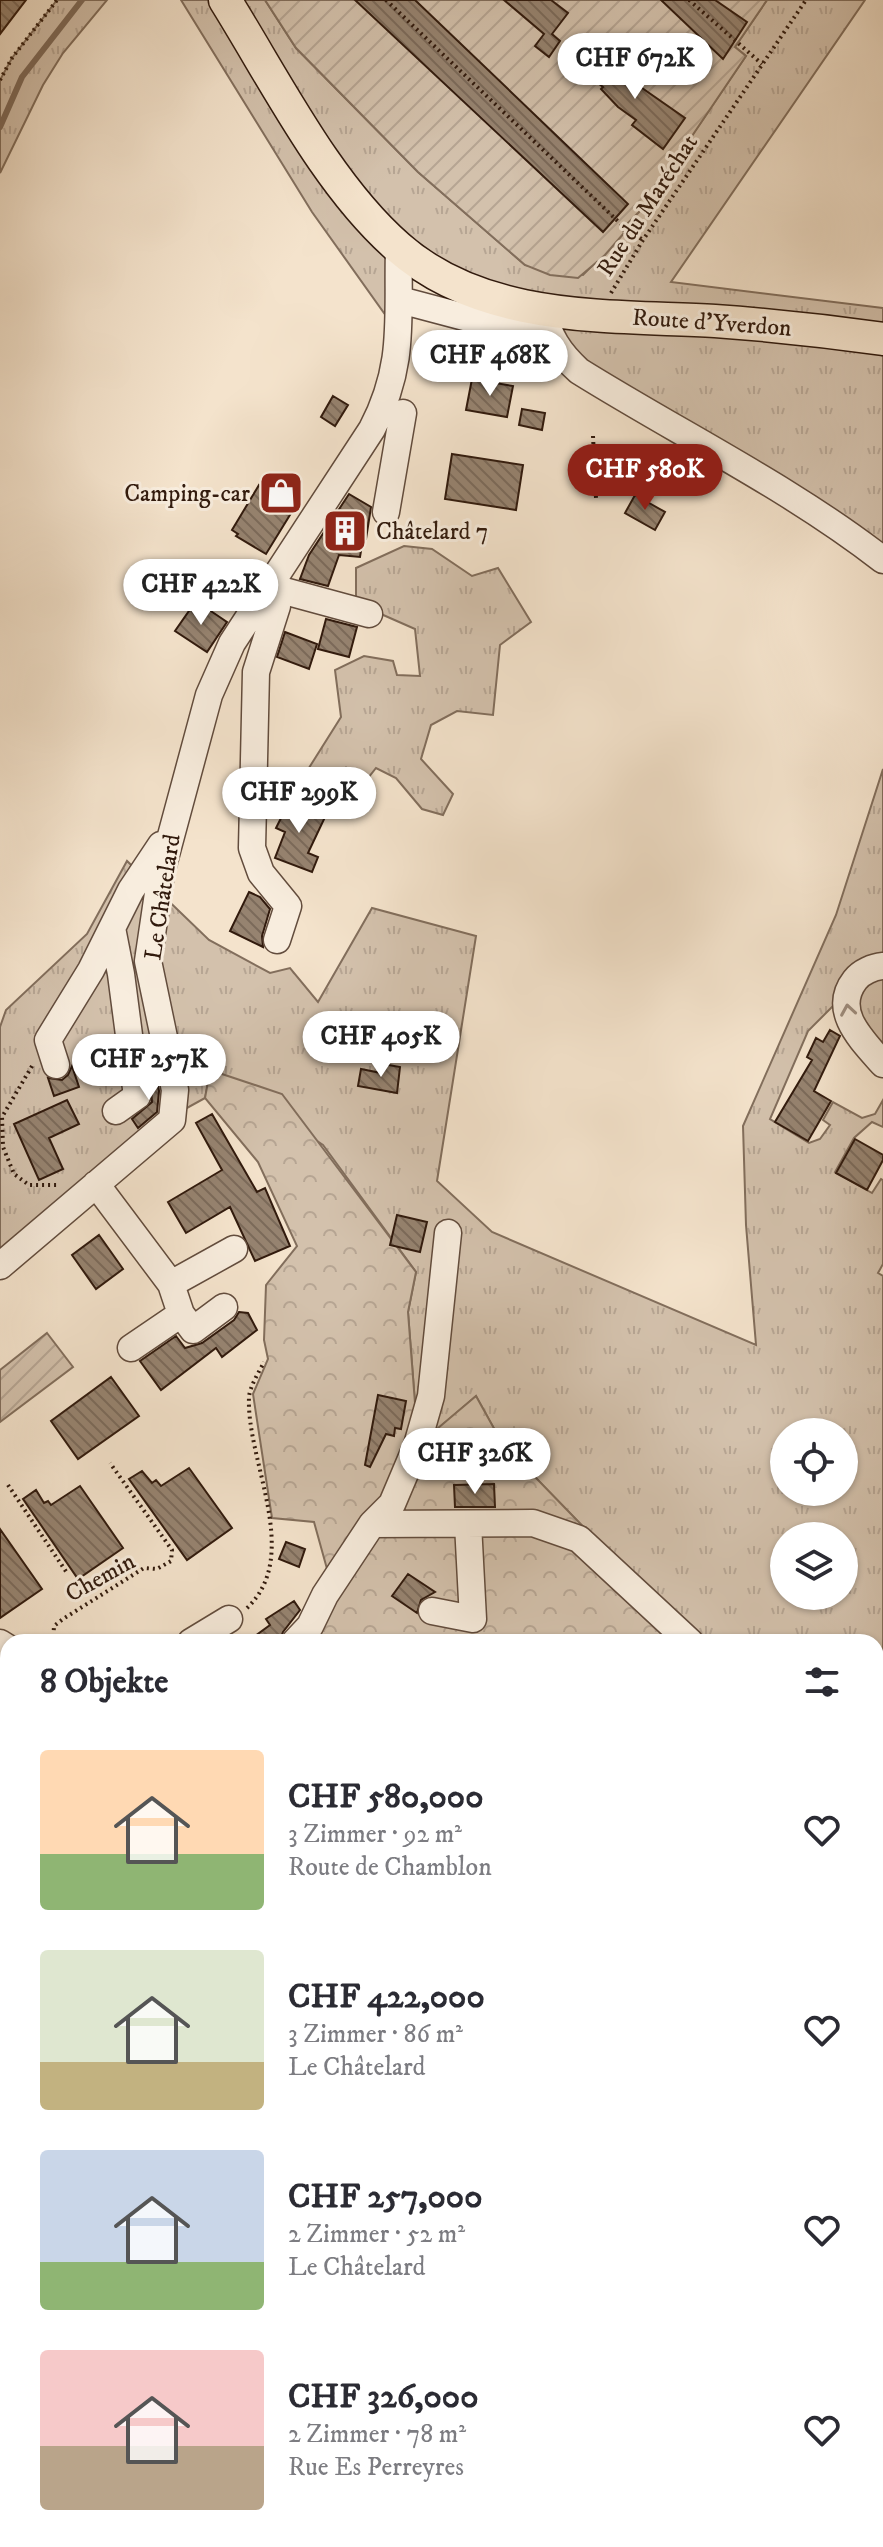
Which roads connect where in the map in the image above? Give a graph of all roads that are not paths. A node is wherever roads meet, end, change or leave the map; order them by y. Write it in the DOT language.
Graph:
graph roads {
  1 [pos="225,0"];
  2 [pos="399,248"];
  3 [pos="400,300"];
  4 [pos="541,310"];
  5 [pos="883,339"];
  6 [pos="551,340"];
  7 [pos="403,413"];
  8 [pos="386,512"];
  9 [pos="883,560"];
  10 [pos="275,585"];
  11 [pos="369,614"];
  12 [pos="174,825"];
  13 [pos="112,928"];
  14 [pos="277,940"];
  15 [pos="883,966"];
  16 [pos="52,1053"];
  17 [pos="883,1064"];
  18 [pos="116,1111"];
  19 [pos="96,1184"];
  20 [pos="448,1233"];
  21 [pos="234,1249"];
  22 [pos="0,1266"];
  23 [pos="171,1284"];
  24 [pos="224,1307"];
  25 [pos="181,1314"];
  26 [pos="131,1348"];
  27 [pos="372,1524"];
  28 [pos="468,1524"];
  29 [pos="432,1611"];
  30 [pos="229,1619"];
  31 [pos="204,1634"];
  32 [pos="302,1634"];
  33 [pos="681,1634"];
  1 -- 2 [label="main road, Route d'Yverdon"];
  2 -- 3 [label="street, Le Châtelard"];
  2 -- 4 [label="main road, Route d'Yverdon"];
  3 -- 6 [label="street"];
  3 -- 10 [label="street, Le Châtelard"];
  4 -- 5 [label="main road, Route d'Yverdon"];
  4 -- 6 [label="street"];
  6 -- 9 [label="street"];
  7 -- 8 [label="street"];
  10 -- 11 [label="street"];
  10 -- 12 [label="street, Le Châtelard"];
  10 -- 14 [label="street"];
  12 -- 13 [label="street"];
  12 -- 19 [label="street, Le Châtelard"];
  13 -- 16 [label="street"];
  13 -- 18 [label="street"];
  17 -- 15 [label="street, one-way"];
  19 -- 22 [label="street"];
  19 -- 23 [label="street"];
  20 -- 27 [label="street"];
  21 -- 23 [label="street"];
  23 -- 25 [label="street"];
  24 -- 25 [label="street"];
  25 -- 26 [label="street"];
  27 -- 28 [label="street"];
  27 -- 32 [label="street"];
  28 -- 29 [label="street"];
  28 -- 33 [label="street"];
  30 -- 31 [label="street"];
}
